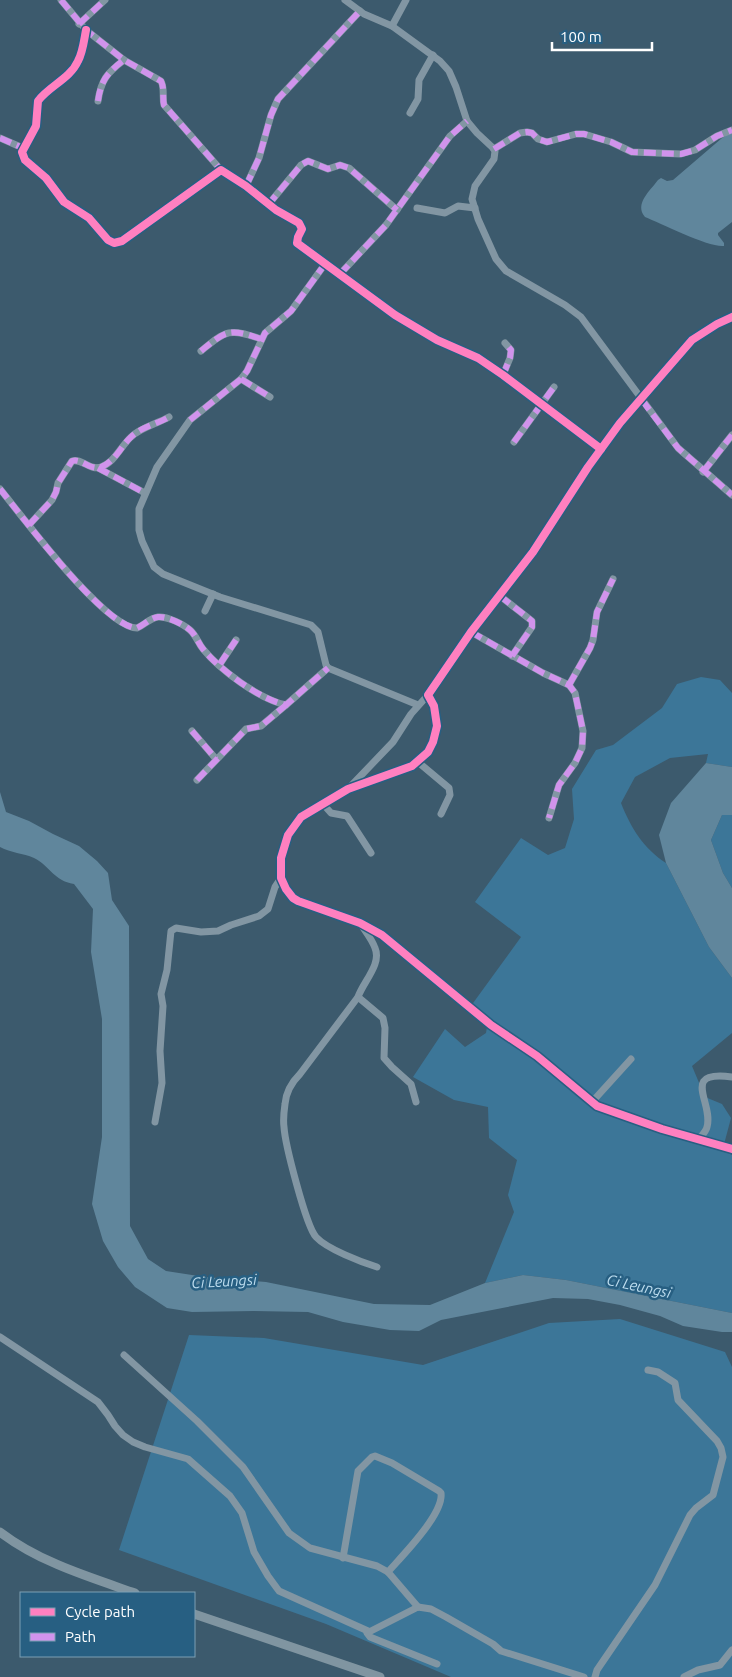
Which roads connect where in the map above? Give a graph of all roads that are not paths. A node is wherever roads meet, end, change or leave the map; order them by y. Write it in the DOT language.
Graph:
graph roads {
  1 [pos="61,0"];
  2 [pos="105,0"];
  3 [pos="346,0"];
  4 [pos="406,0"];
  5 [pos="360,12"];
  6 [pos="80,24"];
  7 [pos="392,26"];
  8 [pos="86,30"];
  9 [pos="433,55"];
  10 [pos="124,60"];
  11 [pos="98,101"];
  12 [pos="410,113"];
  13 [pos="467,121"];
  14 [pos="732,130"];
  15 [pos="0,138"];
  16 [pos="23,148"];
  17 [pos="494,149"];
  18 [pos="221,170"];
  19 [pos="246,186"];
  20 [pos="268,205"];
  21 [pos="417,208"];
  22 [pos="475,208"];
  23 [pos="397,210"];
  24 [pos="324,264"];
  25 [pos="340,274"];
  26 [pos="732,317"];
  27 [pos="261,339"];
  28 [pos="505,343"];
  29 [pos="201,351"];
  30 [pos="503,375"];
  31 [pos="242,379"];
  32 [pos="554,387"];
  33 [pos="270,397"];
  34 [pos="642,400"];
  35 [pos="542,404"];
  36 [pos="169,417"];
  37 [pos="732,435"];
  38 [pos="514,442"];
  39 [pos="601,449"];
  40 [pos="98,468"];
  41 [pos="703,472"];
  42 [pos="0,489"];
  43 [pos="145,493"];
  44 [pos="732,495"];
  45 [pos="29,525"];
  46 [pos="613,579"];
  47 [pos="213,594"];
  48 [pos="500,596"];
  49 [pos="205,611"];
  50 [pos="471,632"];
  51 [pos="236,640"];
  52 [pos="512,656"];
  53 [pos="220,664"];
  54 [pos="328,668"];
  55 [pos="569,685"];
  56 [pos="428,695"];
  57 [pos="286,705"];
  58 [pos="418,705"];
  59 [pos="192,731"];
  60 [pos="216,759"];
  61 [pos="418,762"];
  62 [pos="197,780"];
  63 [pos="348,790"];
  64 [pos="323,804"];
  65 [pos="441,814"];
  66 [pos="549,818"];
  67 [pos="371,854"];
  68 [pos="281,878"];
  69 [pos="360,923"];
  70 [pos="358,997"];
  71 [pos="631,1059"];
  72 [pos="732,1077"];
  73 [pos="416,1102"];
  74 [pos="592,1102"];
  75 [pos="155,1122"];
  76 [pos="698,1140"];
  77 [pos="732,1149"];
  78 [pos="377,1268"];
  79 [pos="0,1337"];
  80 [pos="124,1355"];
  81 [pos="648,1370"];
  82 [pos="0,1532"];
  83 [pos="343,1558"];
  84 [pos="388,1572"];
  85 [pos="132,1592"];
  86 [pos="418,1607"];
  87 [pos="195,1614"];
  88 [pos="368,1631"];
  89 [pos="732,1650"];
  90 [pos="437,1664"];
  91 [pos="380,1677"];
  92 [pos="584,1677"];
  93 [pos="595,1677"];
  94 [pos="684,1677"];
  1 -- 6 [label="street"];
  2 -- 6 [label="street"];
  3 -- 5 [label="street"];
  4 -- 7 [label="street"];
  5 -- 7 [label="street"];
  5 -- 19 [label="street"];
  6 -- 8 [label="street"];
  7 -- 9 [label="street"];
  8 -- 10 [label="street"];
  8 -- 16 [label="street"];
  9 -- 12 [label="street"];
  9 -- 13 [label="street"];
  10 -- 11 [label="street"];
  10 -- 18 [label="street"];
  13 -- 17 [label="street"];
  13 -- 23 [label="street"];
  14 -- 17 [label="street"];
  15 -- 16 [label="street"];
  16 -- 18 [label="street"];
  17 -- 22 [label="street"];
  18 -- 19 [label="street"];
  19 -- 20 [label="street"];
  20 -- 23 [label="street"];
  20 -- 24 [label="street"];
  21 -- 22 [label="street"];
  22 -- 34 [label="street"];
  23 -- 25 [label="street"];
  24 -- 25 [label="street"];
  24 -- 27 [label="street"];
  25 -- 30 [label="street"];
  26 -- 34 [label="street"];
  27 -- 29 [label="street"];
  27 -- 31 [label="street"];
  28 -- 30 [label="street"];
  30 -- 35 [label="street"];
  31 -- 33 [label="street"];
  31 -- 43 [label="street"];
  32 -- 35 [label="street"];
  34 -- 39 [label="street"];
  34 -- 41 [label="street"];
  35 -- 38 [label="street"];
  35 -- 39 [label="street"];
  36 -- 40 [label="street"];
  37 -- 41 [label="street"];
  39 -- 48 [label="street"];
  40 -- 43 [label="street"];
  40 -- 45 [label="street"];
  41 -- 44 [label="street"];
  42 -- 45 [label="street"];
  43 -- 47 [label="street"];
  45 -- 53 [label="street"];
  46 -- 55 [label="street"];
  47 -- 49 [label="street"];
  47 -- 54 [label="street"];
  48 -- 50 [label="street"];
  48 -- 52 [label="street"];
  50 -- 52 [label="street"];
  50 -- 56 [label="street"];
  51 -- 53 [label="street"];
  52 -- 55 [label="street"];
  53 -- 57 [label="street"];
  54 -- 57 [label="street"];
  54 -- 58 [label="street"];
  55 -- 66 [label="street"];
  56 -- 58 [label="street"];
  56 -- 61 [label="street"];
  57 -- 60 [label="street"];
  58 -- 63 [label="street"];
  59 -- 60 [label="street"];
  60 -- 62 [label="street"];
  61 -- 63 [label="street"];
  61 -- 65 [label="street"];
  63 -- 64 [label="street"];
  64 -- 67 [label="street"];
  64 -- 68 [label="street"];
  68 -- 69 [label="street"];
  68 -- 75 [label="street"];
  69 -- 70 [label="street"];
  69 -- 74 [label="street"];
  70 -- 73 [label="street"];
  70 -- 78 [label="street"];
  71 -- 74 [label="street"];
  72 -- 76 [label="street"];
  74 -- 76 [label="street"];
  76 -- 77 [label="street"];
  79 -- 88 [label="street"];
  80 -- 83 [label="street"];
  81 -- 93 [label="street"];
  82 -- 85 [label="main road"];
  83 -- 84 [label="street"];
  83 -- 84 [label="street"];
  84 -- 86 [label="street"];
  86 -- 88 [label="street"];
  86 -- 92 [label="street"];
  87 -- 91 [label="main road"];
  88 -- 90 [label="street"];
  89 -- 94 [label="street"];
}
